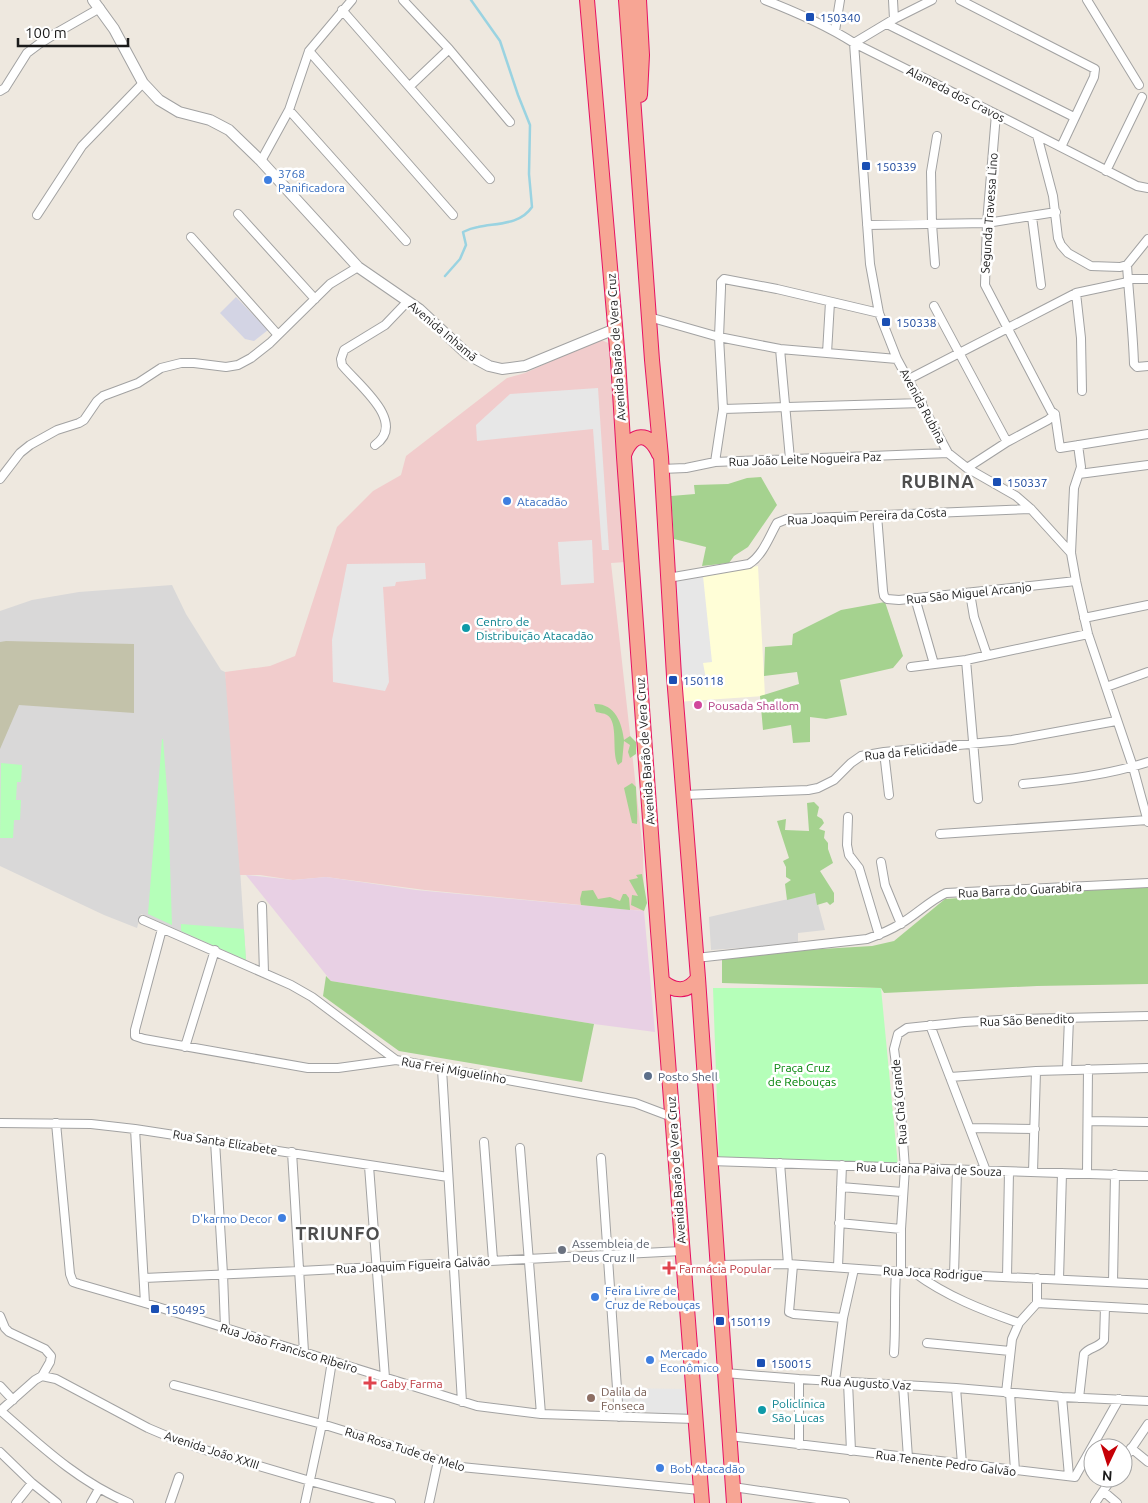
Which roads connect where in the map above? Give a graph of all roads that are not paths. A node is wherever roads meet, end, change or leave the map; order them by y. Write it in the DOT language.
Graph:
graph roads {
  1 [pos="352,0"];
  2 [pos="403,0"];
  3 [pos="587,0"];
  4 [pos="626,0"];
  5 [pos="639,0"];
  6 [pos="765,0"];
  7 [pos="840,0"];
  8 [pos="893,0"];
  9 [pos="932,0"];
  10 [pos="960,0"];
  11 [pos="1087,0"];
  12 [pos="96,3"];
  13 [pos="342,10"];
  14 [pos="890,21"];
  15 [pos="834,31"];
  16 [pos="854,43"];
  17 [pos="449,49"];
  18 [pos="309,51"];
  19 [pos="143,83"];
  20 [pos="1139,85"];
  21 [pos="410,86"];
  22 [pos="0,91"];
  23 [pos="1142,97"];
  24 [pos="289,110"];
  25 [pos="996,114"];
  26 [pos="1074,117"];
  27 [pos="510,122"];
  28 [pos="636,128"];
  29 [pos="1037,135"];
  30 [pos="937,136"];
  31 [pos="1061,147"];
  32 [pos="262,161"];
  33 [pos="1106,171"];
  34 [pos="490,179"];
  35 [pos="1148,188"];
  36 [pos="1056,212"];
  37 [pos="238,214"];
  38 [pos="37,215"];
  39 [pos="453,215"];
  40 [pos="1032,217"];
  41 [pos="987,223"];
  42 [pos="932,224"];
  43 [pos="867,225"];
  44 [pos="191,237"];
  45 [pos="1148,239"];
  46 [pos="406,241"];
  47 [pos="936,264"];
  48 [pos="1127,265"];
  49 [pos="358,267"];
  50 [pos="1148,279"];
  51 [pos="1128,280"];
  52 [pos="1041,285"];
  53 [pos="1076,293"];
  54 [pos="315,299"];
  55 [pos="408,301"];
  56 [pos="830,302"];
  57 [pos="934,306"];
  58 [pos="879,313"];
  59 [pos="649,317"];
  60 [pos="1007,328"];
  61 [pos="615,329"];
  62 [pos="278,335"];
  63 [pos="720,337"];
  64 [pos="780,349"];
  65 [pos="827,353"];
  66 [pos="959,354"];
  67 [pos="897,359"];
  68 [pos="1148,366"];
  69 [pos="909,379"];
  70 [pos="1082,391"];
  71 [pos="922,403"];
  72 [pos="785,407"];
  73 [pos="723,409"];
  74 [pos="1055,414"];
  75 [pos="1148,434"];
  76 [pos="1007,442"];
  77 [pos="375,445"];
  78 [pos="1078,445"];
  79 [pos="948,453"];
  80 [pos="624,457"];
  81 [pos="790,460"];
  82 [pos="661,462"];
  83 [pos="715,462"];
  84 [pos="1148,465"];
  85 [pos="967,468"];
  86 [pos="1078,474"];
  87 [pos="0,479"];
  88 [pos="1031,509"];
  89 [pos="877,515"];
  90 [pos="1071,553"];
  91 [pos="668,578"];
  92 [pos="1076,582"];
  93 [pos="970,593"];
  94 [pos="915,598"];
  95 [pos="1148,605"];
  96 [pos="1084,618"];
  97 [pos="1088,634"];
  98 [pos="987,655"];
  99 [pos="966,660"];
  100 [pos="934,664"];
  101 [pos="911,667"];
  102 [pos="1148,672"];
  103 [pos="1106,687"];
  104 [pos="1116,721"];
  105 [pos="974,745"];
  106 [pos="884,752"];
  107 [pos="1148,762"];
  108 [pos="1133,767"];
  109 [pos="1023,784"];
  110 [pos="888,795"];
  111 [pos="684,796"];
  112 [pos="978,799"];
  113 [pos="848,817"];
  114 [pos="1148,821"];
  115 [pos="940,834"];
  116 [pos="881,862"];
  117 [pos="1148,883"];
  118 [pos="262,906"];
  119 [pos="143,920"];
  120 [pos="901,924"];
  121 [pos="162,929"];
  122 [pos="879,934"];
  123 [pos="215,950"];
  124 [pos="696,958"];
  125 [pos="264,973"];
  126 [pos="698,978"];
  127 [pos="662,982"];
  128 [pos="1148,1016"];
  129 [pos="1069,1018"];
  130 [pos="930,1025"];
  131 [pos="907,1028"];
  132 [pos="185,1047"];
  133 [pos="396,1060"];
  134 [pos="1148,1068"];
  135 [pos="442,1069"];
  136 [pos="1088,1069"];
  137 [pos="1067,1070"];
  138 [pos="1036,1071"];
  139 [pos="950,1077"];
  140 [pos="672,1117"];
  141 [pos="1088,1121"];
  142 [pos="1148,1122"];
  143 [pos="0,1123"];
  144 [pos="56,1123"];
  145 [pos="970,1128"];
  146 [pos="135,1129"];
  147 [pos="1034,1129"];
  148 [pos="215,1141"];
  149 [pos="484,1142"];
  150 [pos="520,1148"];
  151 [pos="292,1152"];
  152 [pos="601,1158"];
  153 [pos="710,1160"];
  154 [pos="780,1163"];
  155 [pos="842,1165"];
  156 [pos="369,1166"];
  157 [pos="905,1168"];
  158 [pos="957,1170"];
  159 [pos="986,1172"];
  160 [pos="1009,1172"];
  161 [pos="1033,1172"];
  162 [pos="1062,1173"];
  163 [pos="1087,1174"];
  164 [pos="1116,1174"];
  165 [pos="1148,1176"];
  166 [pos="448,1178"];
  167 [pos="841,1187"];
  168 [pos="902,1192"];
  169 [pos="839,1223"];
  170 [pos="901,1229"];
  171 [pos="682,1250"];
  172 [pos="608,1254"];
  173 [pos="528,1258"];
  174 [pos="493,1260"];
  175 [pos="454,1262"];
  176 [pos="790,1264"];
  177 [pos="717,1265"];
  178 [pos="376,1267"];
  179 [pos="838,1267"];
  180 [pos="854,1269"];
  181 [pos="300,1271"];
  182 [pos="898,1272"];
  183 [pos="915,1273"];
  184 [pos="223,1274"];
  185 [pos="954,1275"];
  186 [pos="1007,1277"];
  187 [pos="144,1278"];
  188 [pos="1037,1278"];
  189 [pos="1059,1279"];
  190 [pos="1113,1282"];
  191 [pos="1148,1284"];
  192 [pos="145,1303"];
  193 [pos="1036,1303"];
  194 [pos="1105,1307"];
  195 [pos="1148,1309"];
  196 [pos="0,1316"];
  197 [pos="843,1318"];
  198 [pos="1018,1323"];
  199 [pos="225,1328"];
  200 [pos="927,1343"];
  201 [pos="1010,1351"];
  202 [pos="304,1352"];
  203 [pos="894,1353"];
  204 [pos="332,1361"];
  205 [pos="725,1373"];
  206 [pos="42,1376"];
  207 [pos="385,1378"];
  208 [pos="799,1379"];
  209 [pos="835,1381"];
  210 [pos="848,1382"];
  211 [pos="174,1384"];
  212 [pos="902,1385"];
  213 [pos="0,1386"];
  214 [pos="956,1388"];
  215 [pos="1008,1393"];
  216 [pos="1062,1398"];
  217 [pos="1079,1398"];
  218 [pos="1119,1399"];
  219 [pos="13,1400"];
  220 [pos="1148,1401"];
  221 [pos="462,1402"];
  222 [pos="0,1411"];
  223 [pos="541,1414"];
  224 [pos="619,1417"];
  225 [pos="695,1419"];
  226 [pos="322,1424"];
  227 [pos="1148,1424"];
  228 [pos="730,1436"];
  229 [pos="799,1445"];
  230 [pos="1133,1445"];
  231 [pos="1133,1450"];
  232 [pos="851,1451"];
  233 [pos="0,1452"];
  234 [pos="908,1458"];
  235 [pos="438,1461"];
  236 [pos="1148,1462"];
  237 [pos="962,1464"];
  238 [pos="1015,1471"];
  239 [pos="1069,1476"];
  240 [pos="179,1478"];
  241 [pos="310,1481"];
  242 [pos="32,1483"];
  243 [pos="733,1487"];
  244 [pos="1105,1488"];
  245 [pos="99,1489"];
  246 [pos="1103,1491"];
  247 [pos="701,1497"];
  248 [pos="16,1503"];
  249 [pos="56,1503"];
  250 [pos="91,1503"];
  251 [pos="129,1503"];
  252 [pos="170,1503"];
  253 [pos="305,1503"];
  254 [pos="391,1503"];
  255 [pos="429,1503"];
  256 [pos="734,1503"];
  257 [pos="845,1503"];
  258 [pos="1095,1503"];
  259 [pos="1117,1503"];
  1 -- 13 [label="street"];
  2 -- 17 [label="street"];
  3 -- 61 [label="highway, Avenida Barão de Vera Cruz"];
  4 -- 28 [label="highway"];
  5 -- 28 [label="highway"];
  6 -- 15 [label="street, Alameda dos Cravos"];
  7 -- 15 [label="street"];
  8 -- 14 [label="street"];
  9 -- 14 [label="street"];
  10 -- 26 [label="street"];
  11 -- 20 [label="street"];
  12 -- 19 [label="street, Avenida Inhamã"];
  12 -- 22 [label="street"];
  13 -- 18 [label="street"];
  13 -- 21 [label="street"];
  14 -- 16 [label="street"];
  14 -- 26 [label="street"];
  15 -- 16 [label="street, Alameda dos Cravos"];
  16 -- 25 [label="street, Alameda dos Cravos"];
  16 -- 43 [label="street, Avenida Rubina"];
  17 -- 21 [label="street"];
  17 -- 27 [label="street"];
  18 -- 24 [label="street"];
  18 -- 39 [label="street"];
  19 -- 32 [label="street, Avenida Inhamã"];
  19 -- 38 [label="street"];
  21 -- 34 [label="street"];
  23 -- 33 [label="street"];
  24 -- 32 [label="street"];
  24 -- 46 [label="street"];
  25 -- 29 [label="street, Alameda dos Cravos"];
  25 -- 41 [label="street, Segunda Travessa Lino"];
  26 -- 31 [label="street"];
  28 -- 59 [label="highway"];
  29 -- 31 [label="street, Alameda dos Cravos"];
  29 -- 36 [label="street"];
  30 -- 42 [label="street"];
  31 -- 33 [label="street, Alameda dos Cravos"];
  32 -- 49 [label="street, Avenida Inhamã"];
  33 -- 35 [label="street, Alameda dos Cravos"];
  36 -- 40 [label="street"];
  36 -- 48 [label="street"];
  37 -- 54 [label="street"];
  40 -- 41 [label="street"];
  40 -- 52 [label="street"];
  41 -- 42 [label="street"];
  41 -- 60 [label="street, Segunda Travessa Lino"];
  42 -- 43 [label="street"];
  42 -- 47 [label="street"];
  43 -- 58 [label="street, Avenida Rubina"];
  44 -- 62 [label="street"];
  45 -- 48 [label="street"];
  48 -- 51 [label="street"];
  49 -- 54 [label="street"];
  49 -- 55 [label="street, Avenida Inhamã"];
  50 -- 51 [label="street"];
  51 -- 53 [label="street"];
  51 -- 68 [label="street"];
  53 -- 60 [label="street"];
  53 -- 70 [label="street"];
  54 -- 62 [label="street"];
  55 -- 61 [label="street, Avenida Inhamã"];
  55 -- 77 [label="street"];
  56 -- 58 [label="street"];
  56 -- 63 [label="street"];
  56 -- 65 [label="street"];
  57 -- 66 [label="street"];
  58 -- 67 [label="street, Avenida Rubina"];
  59 -- 63 [label="street"];
  59 -- 82 [label="highway"];
  60 -- 66 [label="street"];
  60 -- 74 [label="street, Segunda Travessa Lino"];
  61 -- 80 [label="highway, Avenida Barão de Vera Cruz"];
  62 -- 87 [label="street"];
  63 -- 64 [label="street"];
  63 -- 73 [label="street"];
  64 -- 65 [label="street"];
  64 -- 72 [label="street"];
  65 -- 67 [label="street"];
  66 -- 69 [label="street"];
  66 -- 76 [label="street"];
  67 -- 69 [label="street, Avenida Rubina"];
  69 -- 71 [label="street, Avenida Rubina"];
  71 -- 72 [label="street"];
  71 -- 79 [label="street, Avenida Rubina"];
  72 -- 73 [label="street"];
  72 -- 81 [label="street"];
  73 -- 83 [label="street"];
  74 -- 76 [label="street"];
  74 -- 78 [label="street"];
  75 -- 78 [label="street"];
  76 -- 85 [label="street"];
  78 -- 86 [label="street"];
  79 -- 81 [label="street, Rua João Leite Nogueira Paz"];
  79 -- 85 [label="street, Avenida Rubina"];
  80 -- 82 [label="highway"];
  80 -- 127 [label="highway, Avenida Barão de Vera Cruz"];
  81 -- 83 [label="street, Rua João Leite Nogueira Paz"];
  82 -- 83 [label="street, Rua João Leite Nogueira Paz"];
  82 -- 91 [label="highway"];
  84 -- 86 [label="street"];
  85 -- 88 [label="street, Avenida Rubina"];
  86 -- 90 [label="street"];
  88 -- 89 [label="street, Rua Joaquim Pereira da Costa"];
  88 -- 90 [label="street, Avenida Rubina"];
  89 -- 91 [label="street, Rua Joaquim Pereira da Costa"];
  89 -- 94 [label="street, Rua São Miguel Arcanjo"];
  90 -- 92 [label="street"];
  91 -- 111 [label="highway"];
  92 -- 93 [label="street, Rua São Miguel Arcanjo"];
  92 -- 96 [label="street"];
  93 -- 94 [label="street, Rua São Miguel Arcanjo"];
  93 -- 98 [label="street"];
  94 -- 100 [label="street"];
  95 -- 96 [label="street"];
  96 -- 97 [label="street"];
  97 -- 98 [label="street"];
  97 -- 103 [label="street"];
  98 -- 99 [label="street"];
  99 -- 100 [label="street"];
  99 -- 105 [label="street"];
  100 -- 101 [label="street"];
  102 -- 103 [label="street"];
  103 -- 104 [label="street"];
  104 -- 105 [label="street, Rua da Felicidade"];
  104 -- 108 [label="street"];
  105 -- 106 [label="street, Rua da Felicidade"];
  105 -- 112 [label="street"];
  106 -- 110 [label="street"];
  106 -- 111 [label="street, Rua da Felicidade"];
  107 -- 108 [label="street"];
  108 -- 109 [label="street"];
  108 -- 114 [label="street"];
  111 -- 124 [label="highway"];
  113 -- 122 [label="street"];
  114 -- 115 [label="street"];
  116 -- 120 [label="street"];
  117 -- 120 [label="street, Rua Barra do Guarabira"];
  118 -- 125 [label="street"];
  119 -- 121 [label="street"];
  120 -- 122 [label="street, Rua Barra do Guarabira"];
  121 -- 123 [label="street"];
  121 -- 132 [label="street, Rua Frei Miguelinho"];
  122 -- 124 [label="street, Rua Barra do Guarabira"];
  123 -- 125 [label="street"];
  123 -- 132 [label="street"];
  124 -- 126 [label="highway"];
  125 -- 133 [label="street"];
  126 -- 127 [label="highway"];
  126 -- 153 [label="highway"];
  127 -- 140 [label="highway, Avenida Barão de Vera Cruz"];
  128 -- 129 [label="street, Rua São Benedito"];
  129 -- 130 [label="street, Rua São Benedito"];
  129 -- 137 [label="street"];
  130 -- 131 [label="street, Rua São Benedito"];
  130 -- 139 [label="street"];
  131 -- 157 [label="street, Rua Chá Grande"];
  132 -- 133 [label="street, Rua Frei Miguelinho"];
  133 -- 135 [label="street, Rua Frei Miguelinho"];
  134 -- 136 [label="street"];
  135 -- 140 [label="street, Rua Frei Miguelinho"];
  135 -- 166 [label="street"];
  136 -- 137 [label="street"];
  136 -- 141 [label="street"];
  137 -- 138 [label="street"];
  138 -- 139 [label="street"];
  138 -- 147 [label="street"];
  139 -- 145 [label="street"];
  140 -- 171 [label="highway, Avenida Barão de Vera Cruz"];
  141 -- 142 [label="street"];
  141 -- 163 [label="street"];
  143 -- 144 [label="street, Rua Santa Elizabete"];
  144 -- 146 [label="street, Rua Santa Elizabete"];
  144 -- 192 [label="street, Rua João Francisco Ribeiro"];
  145 -- 147 [label="street"];
  145 -- 159 [label="street"];
  146 -- 148 [label="street, Rua Santa Elizabete"];
  146 -- 187 [label="street"];
  147 -- 161 [label="street"];
  148 -- 151 [label="street, Rua Santa Elizabete"];
  148 -- 184 [label="street"];
  149 -- 174 [label="street"];
  150 -- 173 [label="street"];
  151 -- 156 [label="street, Rua Santa Elizabete"];
  151 -- 181 [label="street"];
  152 -- 172 [label="street"];
  153 -- 154 [label="street, Rua Luciana Paiva de Souza"];
  153 -- 177 [label="highway"];
  154 -- 155 [label="street, Rua Luciana Paiva de Souza"];
  154 -- 176 [label="street"];
  155 -- 157 [label="street, Rua Luciana Paiva de Souza"];
  155 -- 167 [label="street"];
  156 -- 166 [label="street, Rua Santa Elizabete"];
  156 -- 178 [label="street"];
  157 -- 158 [label="street, Rua Luciana Paiva de Souza"];
  157 -- 168 [label="street, Rua Chá Grande"];
  158 -- 159 [label="street, Rua Luciana Paiva de Souza"];
  158 -- 185 [label="street"];
  159 -- 160 [label="street, Rua Luciana Paiva de Souza"];
  160 -- 161 [label="street, Rua Luciana Paiva de Souza"];
  160 -- 186 [label="street"];
  161 -- 162 [label="street, Rua Luciana Paiva de Souza"];
  162 -- 163 [label="street, Rua Luciana Paiva de Souza"];
  162 -- 189 [label="street"];
  163 -- 164 [label="street, Rua Luciana Paiva de Souza"];
  164 -- 165 [label="street, Rua Luciana Paiva de Souza"];
  164 -- 190 [label="street"];
  166 -- 175 [label="street"];
  167 -- 168 [label="street"];
  167 -- 169 [label="street"];
  168 -- 170 [label="street, Rua Chá Grande"];
  169 -- 170 [label="street"];
  169 -- 179 [label="street"];
  170 -- 182 [label="street, Rua Chá Grande"];
  171 -- 172 [label="street, Rua Joaquim Figueira Galvão"];
  171 -- 225 [label="highway, Avenida Barão de Vera Cruz"];
  172 -- 173 [label="street, Rua Joaquim Figueira Galvão"];
  172 -- 224 [label="street"];
  173 -- 174 [label="street, Rua Joaquim Figueira Galvão"];
  173 -- 223 [label="street"];
  174 -- 175 [label="street, Rua Joaquim Figueira Galvão"];
  175 -- 178 [label="street, Rua Joaquim Figueira Galvão"];
  175 -- 221 [label="street"];
  176 -- 177 [label="street, Rua Joca Rodrigue"];
  176 -- 179 [label="street, Rua Joca Rodrigue"];
  176 -- 197 [label="street"];
  177 -- 205 [label="highway"];
  178 -- 181 [label="street, Rua Joaquim Figueira Galvão"];
  178 -- 207 [label="street"];
  179 -- 180 [label="street, Rua Joca Rodrigue"];
  180 -- 182 [label="street, Rua Joca Rodrigue"];
  180 -- 197 [label="street"];
  181 -- 184 [label="street, Rua Joaquim Figueira Galvão"];
  181 -- 202 [label="street"];
  182 -- 183 [label="street, Rua Joca Rodrigue"];
  182 -- 203 [label="street, Rua Chá Grande"];
  183 -- 185 [label="street, Rua Joca Rodrigue"];
  183 -- 198 [label="street"];
  184 -- 187 [label="street, Rua Joaquim Figueira Galvão"];
  184 -- 199 [label="street"];
  185 -- 186 [label="street, Rua Joca Rodrigue"];
  186 -- 188 [label="street, Rua Joca Rodrigue"];
  187 -- 192 [label="street"];
  188 -- 189 [label="street, Rua Joca Rodrigue"];
  188 -- 193 [label="street"];
  189 -- 190 [label="street, Rua Joca Rodrigue"];
  190 -- 191 [label="street, Rua Joca Rodrigue"];
  192 -- 199 [label="street, Rua João Francisco Ribeiro"];
  193 -- 194 [label="street"];
  193 -- 198 [label="street"];
  194 -- 195 [label="street"];
  194 -- 217 [label="street"];
  196 -- 206 [label="street"];
  197 -- 209 [label="street"];
  198 -- 201 [label="street"];
  199 -- 202 [label="street, Rua João Francisco Ribeiro"];
  200 -- 201 [label="street"];
  201 -- 215 [label="street"];
  202 -- 204 [label="street, Rua João Francisco Ribeiro"];
  204 -- 207 [label="street, Rua João Francisco Ribeiro"];
  204 -- 226 [label="street"];
  205 -- 208 [label="street, Rua Augusto Vaz"];
  205 -- 228 [label="highway"];
  206 -- 219 [label="street"];
  206 -- 241 [label="street, Avenida João XXIII"];
  207 -- 221 [label="street, Rua João Francisco Ribeiro"];
  208 -- 209 [label="street, Rua Augusto Vaz"];
  208 -- 229 [label="street"];
  209 -- 210 [label="street, Rua Augusto Vaz"];
  210 -- 212 [label="street, Rua Augusto Vaz"];
  210 -- 232 [label="street"];
  211 -- 226 [label="street, Rua Rosa Tude de Melo"];
  212 -- 214 [label="street, Rua Augusto Vaz"];
  212 -- 234 [label="street"];
  213 -- 219 [label="street"];
  214 -- 215 [label="street, Rua Augusto Vaz"];
  214 -- 237 [label="street"];
  215 -- 216 [label="street, Rua Augusto Vaz"];
  215 -- 238 [label="street"];
  216 -- 217 [label="street, Rua Augusto Vaz"];
  216 -- 239 [label="street"];
  217 -- 218 [label="street, Rua Augusto Vaz"];
  218 -- 220 [label="street, Rua Augusto Vaz"];
  218 -- 239 [label="street"];
  219 -- 222 [label="street"];
  221 -- 223 [label="street, Rua João Francisco Ribeiro"];
  222 -- 245 [label="street"];
  223 -- 224 [label="street, Rua João Francisco Ribeiro"];
  224 -- 225 [label="street, Rua João Francisco Ribeiro"];
  225 -- 247 [label="highway, Avenida Barão de Vera Cruz"];
  226 -- 235 [label="street, Rua Rosa Tude de Melo"];
  226 -- 241 [label="street"];
  227 -- 230 [label="street"];
  228 -- 229 [label="street, Rua Tenente Pedro Galvão"];
  228 -- 243 [label="highway"];
  229 -- 232 [label="street, Rua Tenente Pedro Galvão"];
  231 -- 236 [label="street"];
  232 -- 234 [label="street, Rua Tenente Pedro Galvão"];
  233 -- 242 [label="street"];
  234 -- 237 [label="street, Rua Tenente Pedro Galvão"];
  235 -- 247 [label="street, Rua Rosa Tude de Melo"];
  235 -- 255 [label="street"];
  237 -- 238 [label="street, Rua Tenente Pedro Galvão"];
  238 -- 239 [label="street, Rua Tenente Pedro Galvão"];
  240 -- 252 [label="street"];
  241 -- 253 [label="street"];
  241 -- 254 [label="street, Avenida João XXIII"];
  242 -- 248 [label="street"];
  242 -- 249 [label="street"];
  243 -- 256 [label="highway"];
  243 -- 257 [label="street"];
  244 -- 246 [label="street"];
  245 -- 250 [label="street"];
  245 -- 251 [label="street"];
  246 -- 258 [label="street"];
  246 -- 259 [label="street"];
}
